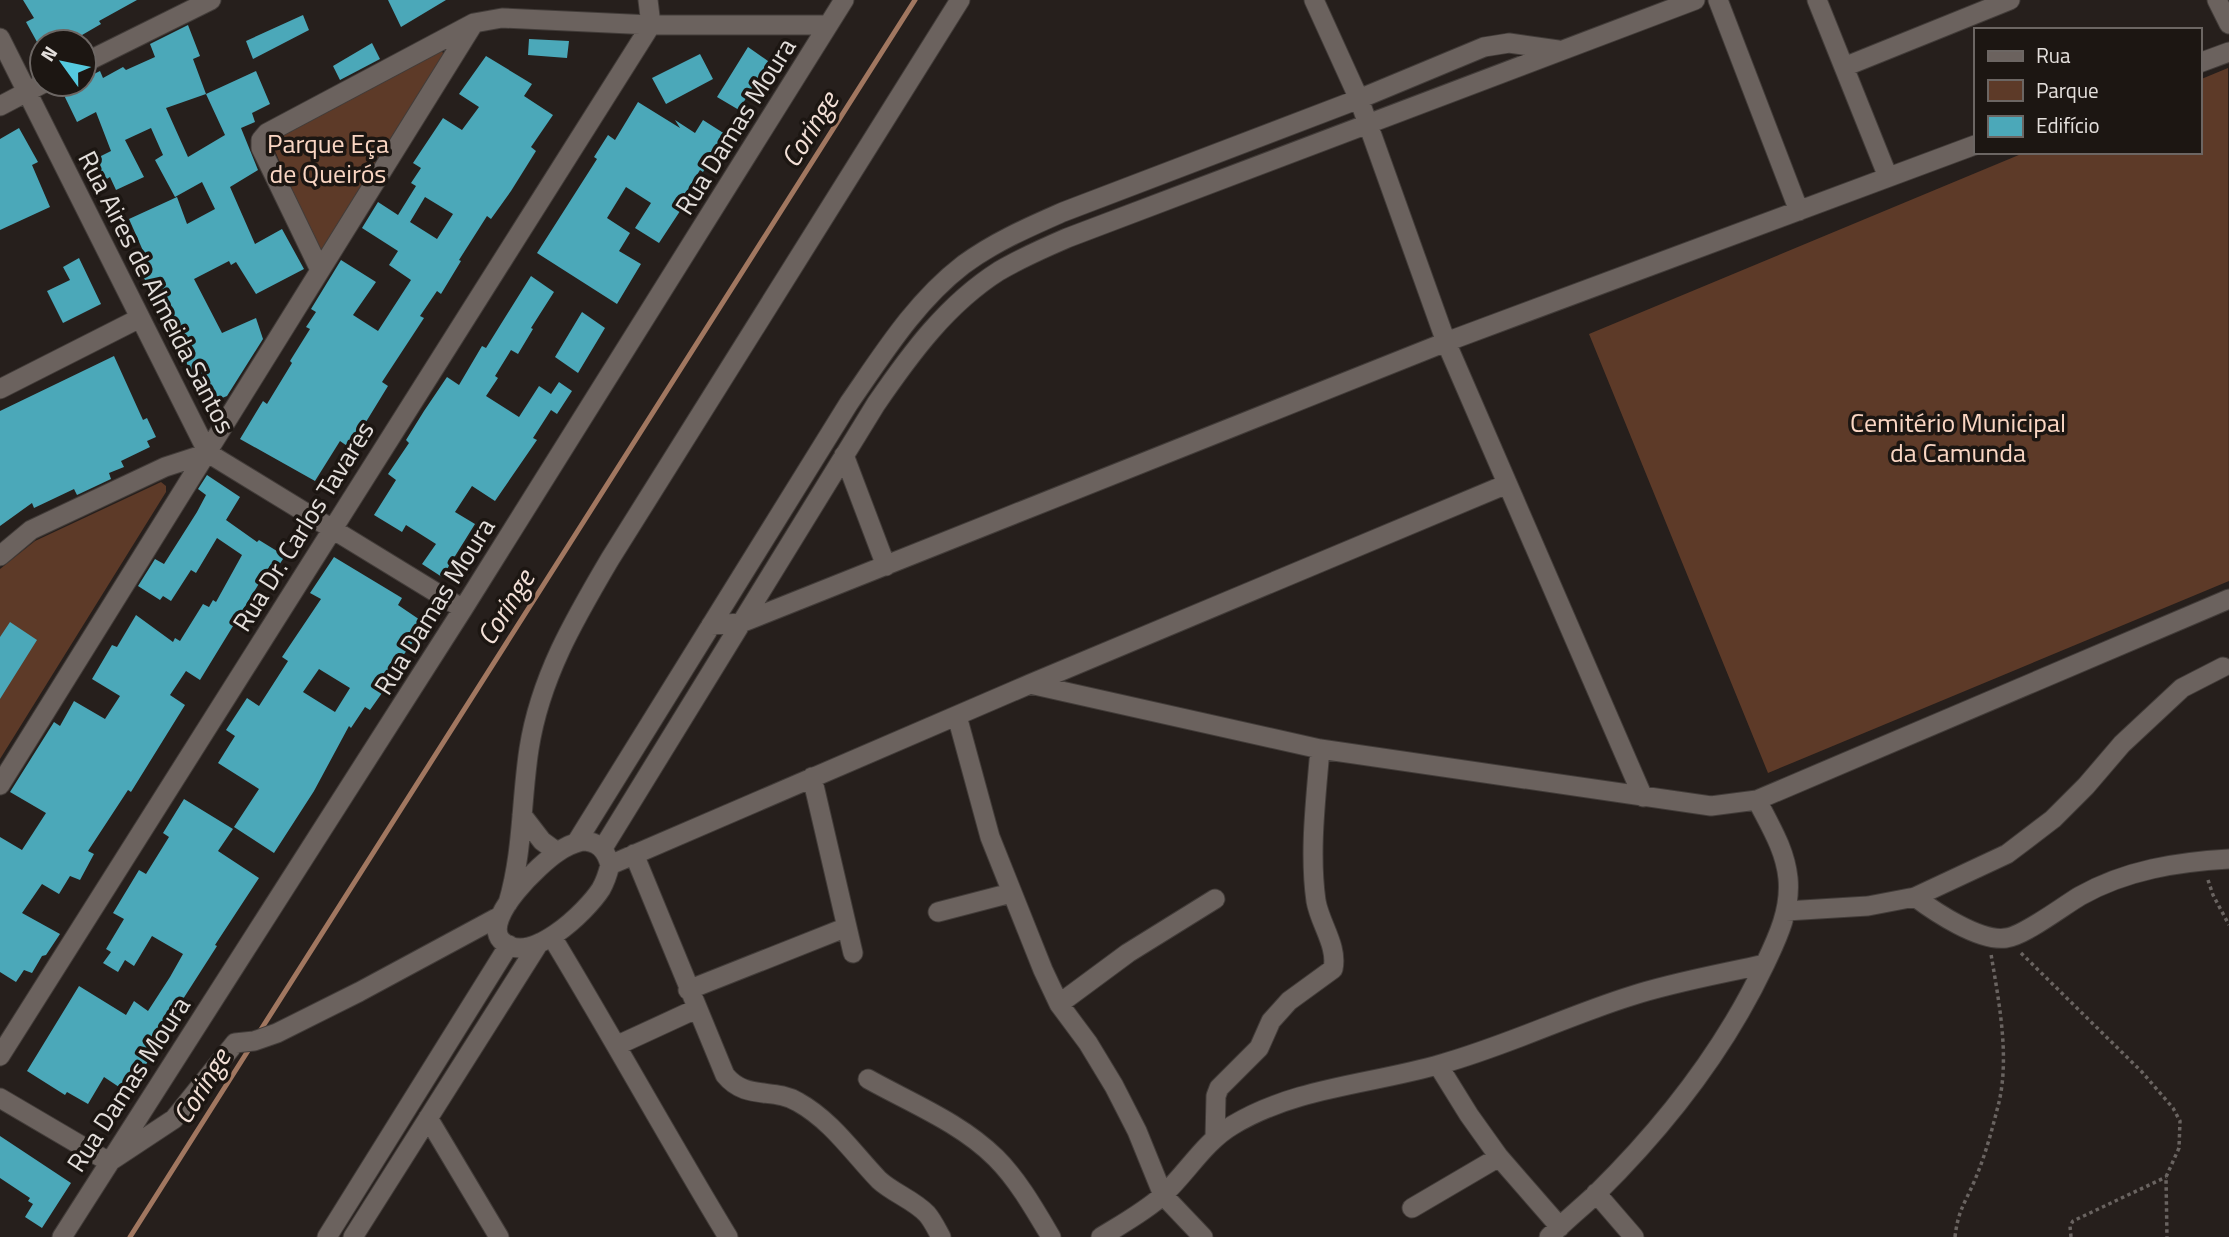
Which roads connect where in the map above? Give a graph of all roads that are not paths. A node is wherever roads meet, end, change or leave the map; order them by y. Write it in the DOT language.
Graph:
graph roads {
  1 [pos="211,0"];
  2 [pos="648,0"];
  3 [pos="822,0"];
  4 [pos="844,0"];
  5 [pos="960,0"];
  6 [pos="1314,0"];
  7 [pos="1695,0"];
  8 [pos="1718,0"];
  9 [pos="1817,0"];
  10 [pos="2010,0"];
  11 [pos="2217,0"];
  12 [pos="474,23"];
  13 [pos="830,23"];
  14 [pos="2229,24"];
  15 [pos="652,25"];
  16 [pos="0,38"];
  17 [pos="1559,50"];
  18 [pos="2229,52"];
  19 [pos="98,56"];
  20 [pos="2201,62"];
  21 [pos="1844,67"];
  22 [pos="28,79"];
  23 [pos="28,91"];
  24 [pos="39,98"];
  25 [pos="1359,99"];
  26 [pos="0,106"];
  27 [pos="1368,125"];
  28 [pos="1974,145"];
  29 [pos="1888,177"];
  30 [pos="1799,211"];
  31 [pos="320,270"];
  32 [pos="140,317"];
  33 [pos="1446,342"];
  34 [pos="0,389"];
  35 [pos="208,453"];
  36 [pos="844,455"];
  37 [pos="1507,484"];
  38 [pos="333,528"];
  39 [pos="0,556"];
  40 [pos="886,566"];
  41 [pos="2229,599"];
  42 [pos="463,610"];
  43 [pos="741,624"];
  44 [pos="711,625"];
  45 [pos="2223,667"];
  46 [pos="1030,684"];
  47 [pos="957,716"];
  48 [pos="1320,749"];
  49 [pos="812,778"];
  50 [pos="0,785"];
  51 [pos="1643,796"];
  52 [pos="1757,800"];
  53 [pos="522,815"];
  54 [pos="576,843"];
  55 [pos="557,852"];
  56 [pos="634,854"];
  57 [pos="606,856"];
  58 [pos="2229,859"];
  59 [pos="1011,893"];
  60 [pos="1915,897"];
  61 [pos="1215,899"];
  62 [pos="504,910"];
  63 [pos="1786,911"];
  64 [pos="938,912"];
  65 [pos="847,927"];
  66 [pos="545,940"];
  67 [pos="509,945"];
  68 [pos="853,953"];
  69 [pos="1765,964"];
  70 [pos="688,990"];
  71 [pos="1059,1004"];
  72 [pos="696,1009"];
  73 [pos="618,1045"];
  74 [pos="0,1056"];
  75 [pos="1438,1065"];
  76 [pos="868,1079"];
  77 [pos="0,1098"];
  78 [pos="428,1118"];
  79 [pos="1215,1138"];
  80 [pos="1499,1157"];
  81 [pos="109,1162"];
  82 [pos="1596,1193"];
  83 [pos="1163,1195"];
  84 [pos="1412,1208"];
  85 [pos="1554,1232"];
  86 [pos="62,1237"];
  87 [pos="327,1237"];
  88 [pos="353,1237"];
  89 [pos="499,1237"];
  90 [pos="728,1237"];
  91 [pos="941,1237"];
  92 [pos="1051,1237"];
  93 [pos="1101,1237"];
  94 [pos="1203,1237"];
  95 [pos="1634,1237"];
  1 -- 19 [label="street"];
  2 -- 15 [label="street"];
  3 -- 13 [label="street"];
  4 -- 13 [label="street, Rua Damas Moura"];
  5 -- 53 [label="street"];
  6 -- 25 [label="street"];
  7 -- 17 [label="street"];
  8 -- 30 [label="street"];
  9 -- 21 [label="street"];
  10 -- 21 [label="street"];
  11 -- 14 [label="street"];
  12 -- 15 [label="street"];
  12 -- 31 [label="street"];
  12 -- 31 [label="street"];
  13 -- 15 [label="street"];
  13 -- 42 [label="street, Rua Damas Moura"];
  15 -- 38 [label="street, Rua Dr. Carlos Tavares"];
  16 -- 22 [label="street, Rua Aires de Almeida Santos"];
  17 -- 25 [label="street"];
  17 -- 27 [label="street"];
  18 -- 20 [label="street"];
  21 -- 29 [label="street"];
  23 -- 26 [label="street"];
  24 -- 32 [label="street, Rua Aires de Almeida Santos"];
  25 -- 27 [label="street"];
  25 -- 44 [label="street"];
  27 -- 33 [label="street"];
  27 -- 36 [label="street"];
  28 -- 29 [label="street"];
  29 -- 30 [label="street"];
  30 -- 33 [label="street"];
  31 -- 35 [label="street"];
  32 -- 34 [label="street"];
  32 -- 35 [label="street, Rua Aires de Almeida Santos"];
  33 -- 37 [label="street"];
  33 -- 40 [label="street"];
  35 -- 38 [label="street, Rua Aires de Almeida Santos"];
  35 -- 39 [label="street"];
  35 -- 50 [label="street"];
  36 -- 40 [label="street"];
  36 -- 43 [label="street"];
  37 -- 46 [label="street"];
  37 -- 51 [label="street"];
  38 -- 42 [label="street, Rua Aires de Almeida Santos"];
  38 -- 74 [label="street, Rua Dr. Carlos Tavares"];
  40 -- 43 [label="street"];
  41 -- 52 [label="street"];
  42 -- 81 [label="street, Rua Damas Moura"];
  43 -- 44 [label="street"];
  43 -- 57 [label="street"];
  44 -- 54 [label="street"];
  45 -- 60 [label="street"];
  46 -- 47 [label="street"];
  46 -- 48 [label="street"];
  47 -- 49 [label="street"];
  47 -- 59 [label="street"];
  48 -- 51 [label="street"];
  48 -- 79 [label="street"];
  49 -- 56 [label="street"];
  49 -- 65 [label="street"];
  51 -- 52 [label="street"];
  52 -- 63 [label="street"];
  53 -- 55 [label="street"];
  53 -- 62 [label="street"];
  54 -- 55 [label="street"];
  54 -- 57 [label="street"];
  55 -- 62 [label="street"];
  56 -- 57 [label="street"];
  56 -- 70 [label="street"];
  57 -- 66 [label="street"];
  58 -- 60 [label="street"];
  59 -- 64 [label="street"];
  59 -- 71 [label="street"];
  60 -- 63 [label="street"];
  61 -- 71 [label="street"];
  62 -- 67 [label="street"];
  62 -- 81 [label="street"];
  63 -- 69 [label="street"];
  65 -- 68 [label="street"];
  65 -- 70 [label="street"];
  66 -- 67 [label="street"];
  66 -- 73 [label="street"];
  66 -- 78 [label="street"];
  67 -- 87 [label="street"];
  69 -- 75 [label="street"];
  69 -- 82 [label="street"];
  70 -- 72 [label="street"];
  71 -- 83 [label="street"];
  72 -- 73 [label="street"];
  72 -- 91 [label="street"];
  73 -- 90 [label="street"];
  75 -- 79 [label="street"];
  75 -- 80 [label="street"];
  76 -- 92 [label="street"];
  77 -- 81 [label="street"];
  78 -- 88 [label="street"];
  78 -- 89 [label="street"];
  79 -- 83 [label="street"];
  80 -- 84 [label="street"];
  80 -- 85 [label="street"];
  81 -- 86 [label="street, Rua Damas Moura"];
  82 -- 85 [label="street"];
  82 -- 95 [label="street"];
  83 -- 93 [label="street"];
  83 -- 94 [label="street"];
}
